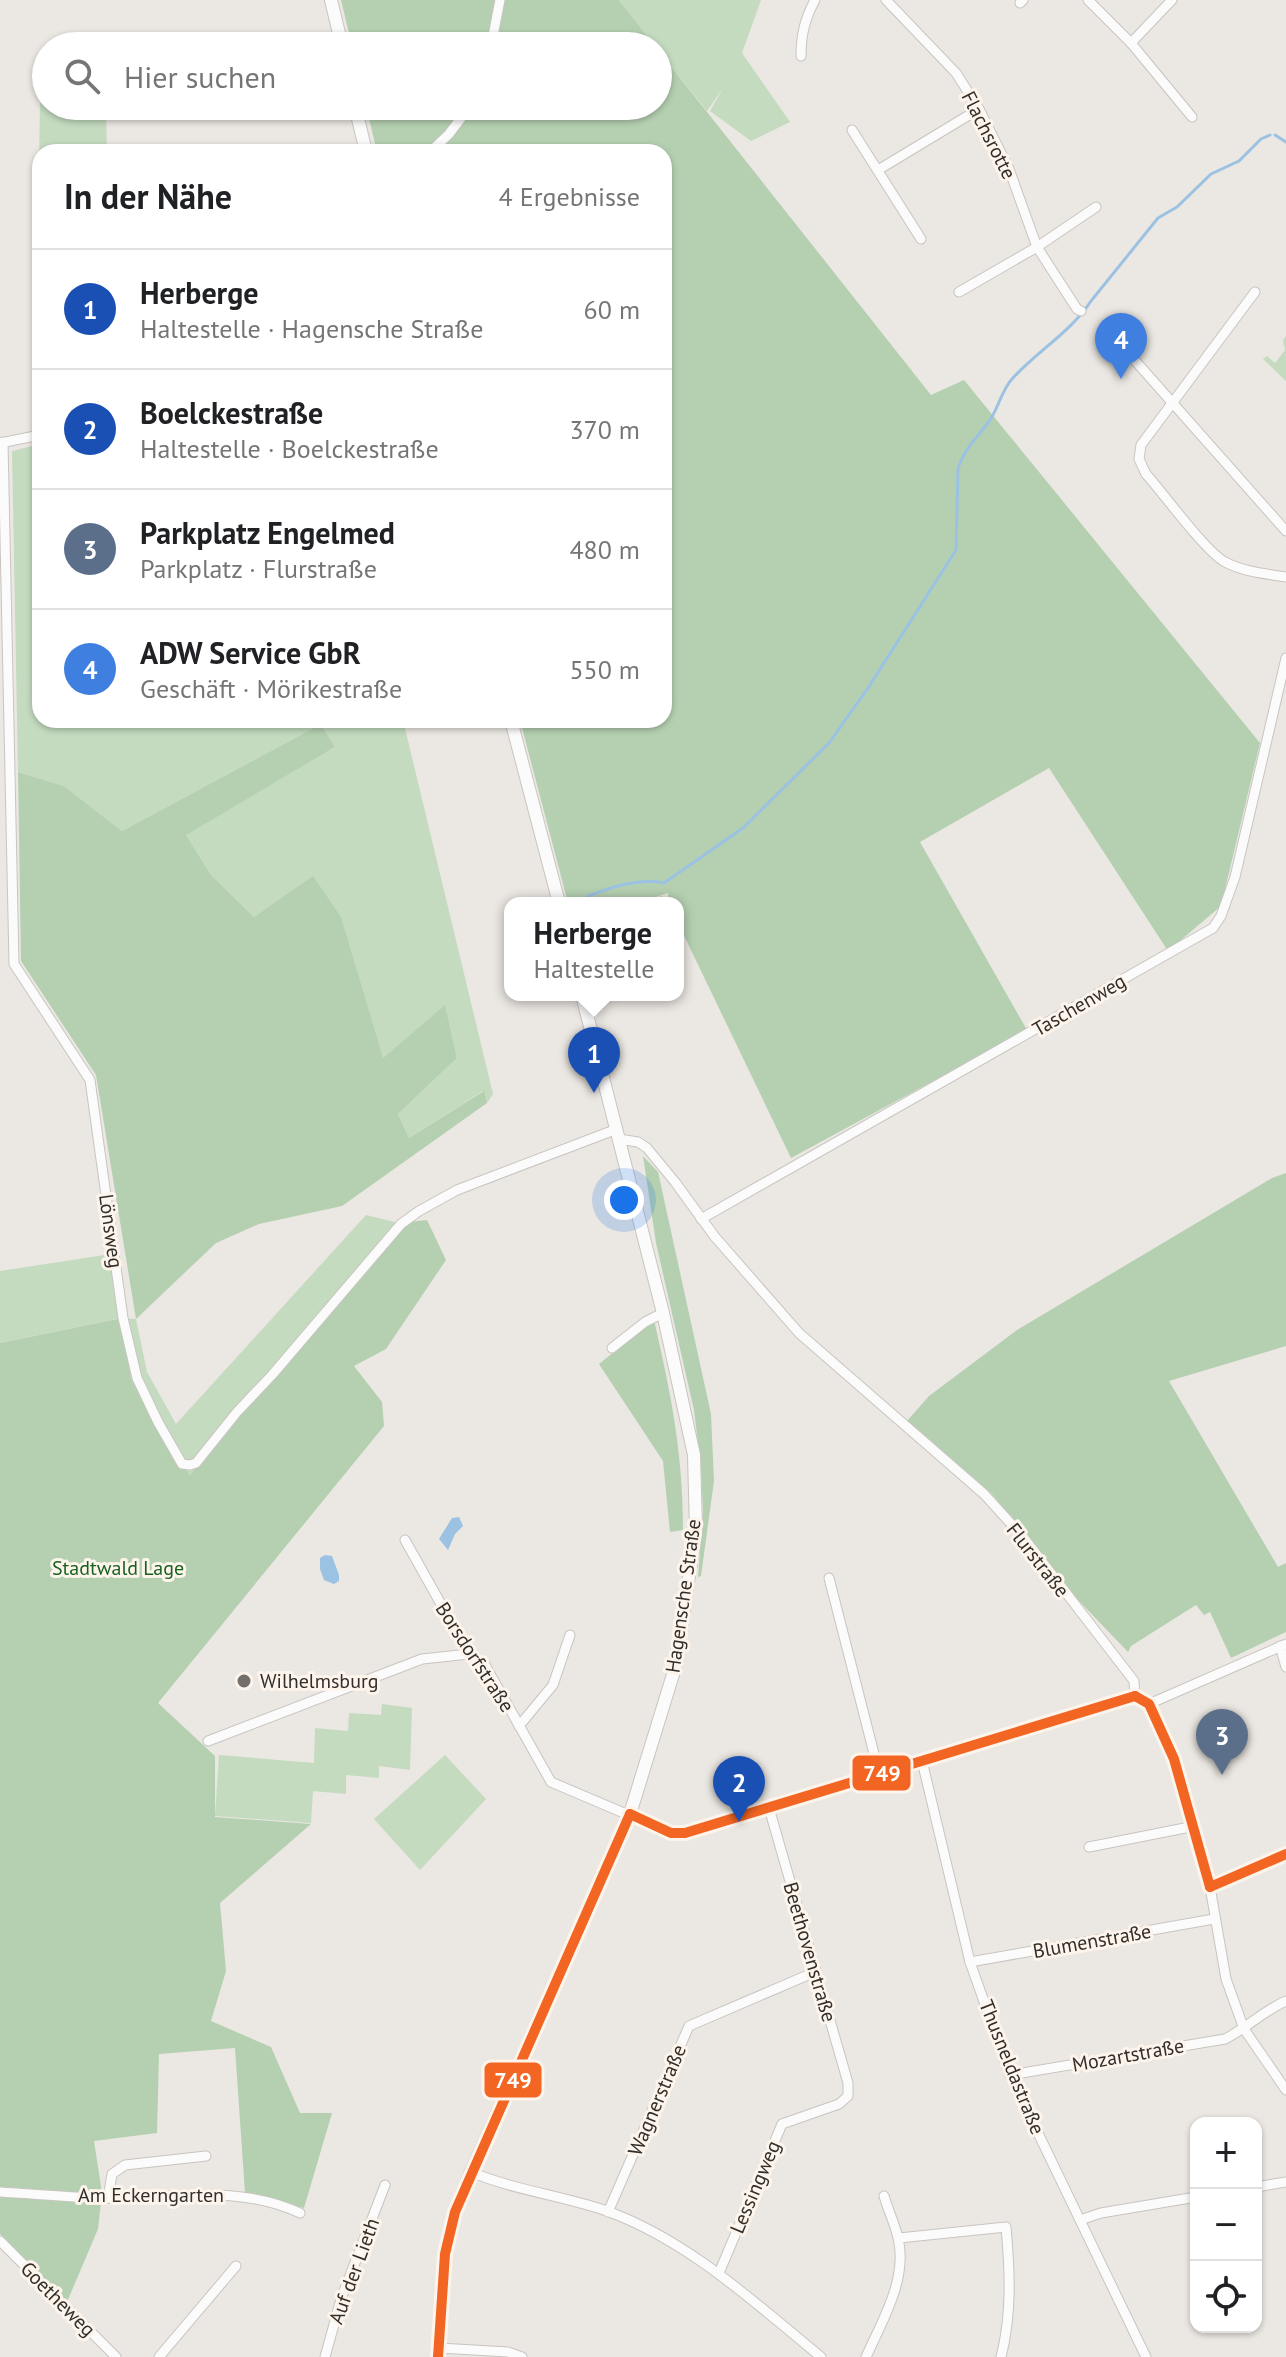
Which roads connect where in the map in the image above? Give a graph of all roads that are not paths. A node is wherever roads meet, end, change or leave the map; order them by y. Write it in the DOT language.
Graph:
graph roads {
  1 [pos="331,0"];
  2 [pos="500,0"];
  3 [pos="815,0"];
  4 [pos="886,0"];
  5 [pos="1088,0"];
  6 [pos="1172,0"];
  7 [pos="339,32"];
  8 [pos="494,32"];
  9 [pos="1131,43"];
  10 [pos="801,56"];
  11 [pos="979,109"];
  12 [pos="1192,117"];
  13 [pos="358,120"];
  14 [pos="460,120"];
  15 [pos="852,130"];
  16 [pos="364,144"];
  17 [pos="438,144"];
  18 [pos="878,170"];
  19 [pos="1096,207"];
  20 [pos="921,239"];
  21 [pos="1037,247"];
  22 [pos="959,292"];
  23 [pos="1255,292"];
  24 [pos="1081,311"];
  25 [pos="1115,338"];
  26 [pos="1172,405"];
  27 [pos="32,436"];
  28 [pos="2,442"];
  29 [pos="1286,531"];
  30 [pos="1286,577"];
  31 [pos="1286,658"];
  32 [pos="1282,708"];
  33 [pos="513,728"];
  34 [pos="557,897"];
  35 [pos="584,1001"];
  36 [pos="618,1134"];
  37 [pos="701,1219"];
  38 [pos="663,1313"];
  39 [pos="612,1348"];
  40 [pos="405,1540"];
  41 [pos="829,1578"];
  42 [pos="570,1635"];
  43 [pos="1283,1645"];
  44 [pos="469,1654"];
  45 [pos="1286,1667"];
  46 [pos="1135,1696"];
  47 [pos="1149,1704"];
  48 [pos="519,1726"];
  49 [pos="208,1741"];
  50 [pos="922,1761"];
  51 [pos="879,1773"];
  52 [pos="769,1808"];
  53 [pos="630,1814"];
  54 [pos="1195,1826"];
  55 [pos="1089,1847"];
  56 [pos="1286,1854"];
  57 [pos="1210,1887"];
  58 [pos="1214,1919"];
  59 [pos="970,1962"];
  60 [pos="815,1972"];
  61 [pos="1286,2001"];
  62 [pos="1244,2029"];
  63 [pos="1010,2075"];
  64 [pos="1286,2090"];
  65 [pos="848,2096"];
  66 [pos="206,2156"];
  67 [pos="471,2172"];
  68 [pos="1286,2182"];
  69 [pos="385,2185"];
  70 [pos="1262,2186"];
  71 [pos="0,2192"];
  72 [pos="884,2196"];
  73 [pos="108,2198"];
  74 [pos="1190,2198"];
  75 [pos="608,2212"];
  76 [pos="300,2213"];
  77 [pos="1080,2220"];
  78 [pos="899,2238"];
  79 [pos="0,2241"];
  80 [pos="236,2266"];
  81 [pos="719,2273"];
  82 [pos="439,2352"];
  83 [pos="116,2357"];
  84 [pos="159,2357"];
  85 [pos="325,2357"];
  86 [pos="522,2357"];
  87 [pos="821,2357"];
  88 [pos="866,2357"];
  89 [pos="1001,2357"];
  90 [pos="1146,2357"];
  1 -- 7 [label="street"];
  2 -- 8 [label="street"];
  3 -- 10 [label="street"];
  4 -- 11 [label="street, Flachsrotte"];
  5 -- 9 [label="street"];
  6 -- 9 [label="street"];
  9 -- 12 [label="street"];
  11 -- 18 [label="street"];
  11 -- 21 [label="street, Flachsrotte"];
  13 -- 16 [label="street"];
  14 -- 17 [label="street"];
  15 -- 18 [label="street"];
  18 -- 20 [label="street"];
  19 -- 21 [label="street"];
  21 -- 22 [label="street"];
  21 -- 24 [label="street, Flachsrotte"];
  23 -- 26 [label="street"];
  25 -- 26 [label="street"];
  26 -- 29 [label="street"];
  26 -- 30 [label="street"];
  27 -- 28 [label="street, Lönsweg"];
  28 -- 36 [label="street, Lönsweg"];
  31 -- 32 [label="street, Taschenweg"];
  32 -- 37 [label="street, Taschenweg"];
  33 -- 34 [label="street"];
  35 -- 36 [label="street, Hagensche Straße"];
  36 -- 37 [label="street, Flurstraße"];
  36 -- 38 [label="street, Hagensche Straße"];
  37 -- 46 [label="street, Flurstraße"];
  38 -- 39 [label="street"];
  38 -- 53 [label="street, Hagensche Straße"];
  40 -- 44 [label="street, Borsdorfstraße"];
  41 -- 51 [label="street"];
  42 -- 48 [label="street"];
  43 -- 45 [label="street"];
  43 -- 47 [label="street"];
  44 -- 48 [label="street, Borsdorfstraße"];
  44 -- 49 [label="street"];
  46 -- 47 [label="street"];
  46 -- 50 [label="street, Borsdorfstraße"];
  47 -- 54 [label="street"];
  48 -- 53 [label="street, Borsdorfstraße"];
  50 -- 51 [label="street, Borsdorfstraße"];
  50 -- 59 [label="street, Thusneldastraße"];
  51 -- 52 [label="street, Borsdorfstraße"];
  52 -- 53 [label="street, Borsdorfstraße"];
  52 -- 60 [label="street, Beethovenstraße"];
  53 -- 67 [label="street, Hagensche Straße"];
  54 -- 55 [label="street"];
  54 -- 57 [label="street"];
  56 -- 57 [label="street"];
  57 -- 58 [label="street"];
  58 -- 59 [label="street, Blumenstraße"];
  58 -- 62 [label="street"];
  59 -- 63 [label="street, Thusneldastraße"];
  60 -- 65 [label="street, Beethovenstraße"];
  60 -- 75 [label="street, Wagnerstraße"];
  61 -- 62 [label="street, Mozartstraße"];
  62 -- 63 [label="street, Mozartstraße"];
  62 -- 64 [label="street"];
  63 -- 77 [label="street, Thusneldastraße"];
  65 -- 81 [label="street, Lessingweg"];
  66 -- 73 [label="street"];
  67 -- 75 [label="street"];
  67 -- 82 [label="street, Hagensche Straße"];
  68 -- 70 [label="street"];
  69 -- 85 [label="street, Auf der Lieth"];
  71 -- 73 [label="street, Am Eckerngarten"];
  72 -- 78 [label="street"];
  73 -- 76 [label="street, Am Eckerngarten"];
  74 -- 77 [label="street"];
  75 -- 81 [label="street"];
  77 -- 90 [label="street, Thusneldastraße"];
  78 -- 88 [label="street"];
  78 -- 89 [label="street"];
  79 -- 83 [label="street, Goetheweg"];
  80 -- 84 [label="street"];
  81 -- 87 [label="street"];
  82 -- 86 [label="street"];
}
